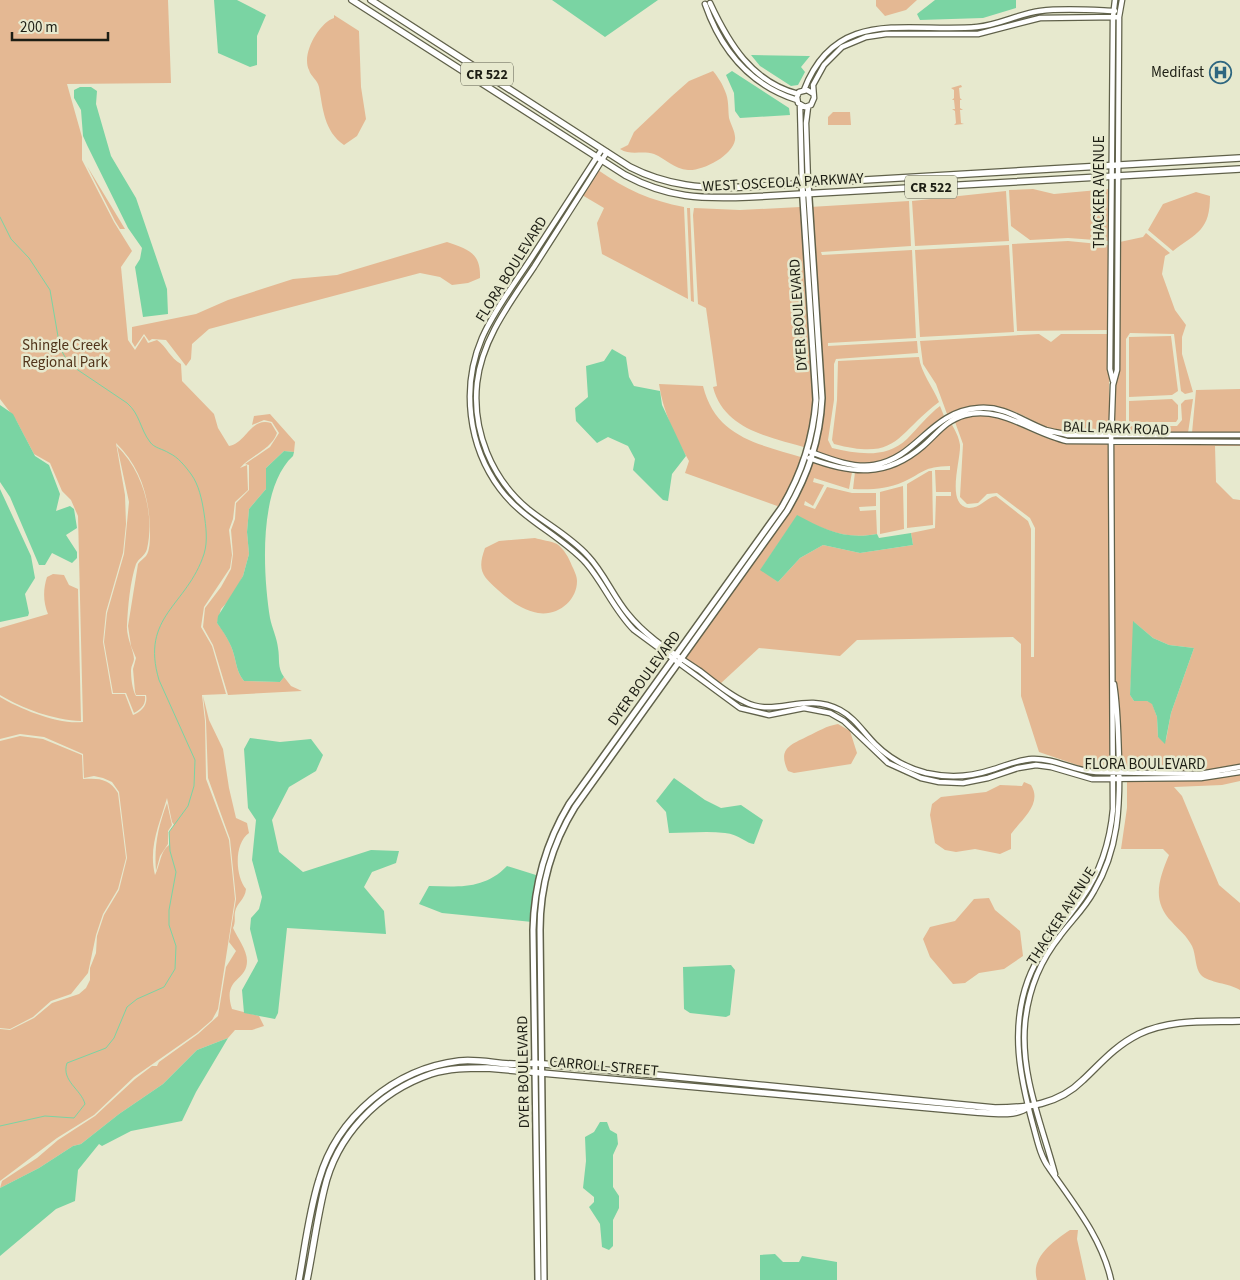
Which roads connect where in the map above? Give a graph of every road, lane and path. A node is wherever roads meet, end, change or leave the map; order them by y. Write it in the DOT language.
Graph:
graph roads {
  1 [pos="352,0"];
  2 [pos="372,0"];
  3 [pos="1115,0"];
  4 [pos="1122,0"];
  5 [pos="1114,10"];
  6 [pos="1119,11"];
  7 [pos="1113,17"];
  8 [pos="1119,17"];
  9 [pos="804,90"];
  10 [pos="812,93"];
  11 [pos="798,94"];
  12 [pos="797,100"];
  13 [pos="800,105"];
  14 [pos="808,107"];
  15 [pos="604,150"];
  16 [pos="1240,158"];
  17 [pos="599,159"];
  18 [pos="1119,165"];
  19 [pos="1111,166"];
  20 [pos="1240,169"];
  21 [pos="1119,176"];
  22 [pos="1111,177"];
  23 [pos="805,184"];
  24 [pos="805,194"];
  25 [pos="806,261"];
  26 [pos="1111,283"];
  27 [pos="1117,283"];
  28 [pos="816,302"];
  29 [pos="810,309"];
  30 [pos="821,366"];
  31 [pos="1113,385"];
  32 [pos="477,411"];
  33 [pos="470,412"];
  34 [pos="1240,434"];
  35 [pos="1111,436"];
  36 [pos="1111,442"];
  37 [pos="1240,442"];
  38 [pos="807,454"];
  39 [pos="813,456"];
  40 [pos="677,657"];
  41 [pos="678,664"];
  42 [pos="1112,666"];
  43 [pos="607,752"];
  44 [pos="606,764"];
  45 [pos="1240,767"];
  46 [pos="1113,772"];
  47 [pos="1120,772"];
  48 [pos="1240,772"];
  49 [pos="1113,779"];
  50 [pos="1120,779"];
  51 [pos="1046,944"];
  52 [pos="1052,947"];
  53 [pos="1240,1022"];
  54 [pos="537,1064"];
  55 [pos="431,1070"];
  56 [pos="534,1073"];
  57 [pos="541,1073"];
  58 [pos="978,1106"];
  59 [pos="1032,1106"];
  60 [pos="926,1108"];
  61 [pos="299,1280"];
  62 [pos="307,1280"];
  63 [pos="538,1280"];
  64 [pos="544,1280"];
  65 [pos="1111,1280"];
  1 -- 17 [label="main road, WEST OSCEOLA PARKWAY / CR 522"];
  2 -- 15 [label="main road, WEST OSCEOLA PARKWAY / CR 522"];
  3 -- 5 [label="street, THACKER AVENUE"];
  4 -- 6 [label="street, THACKER AVENUE"];
  5 -- 6 [label="street"];
  5 -- 7 [label="street, THACKER AVENUE"];
  5 -- 9 [label="street"];
  6 -- 8 [label="street, THACKER AVENUE"];
  7 -- 8 [label="street"];
  7 -- 10 [label="street"];
  7 -- 19 [label="street, THACKER AVENUE"];
  8 -- 18 [label="street, THACKER AVENUE"];
  9 -- 10 [label="street"];
  9 -- 11 [label="street"];
  10 -- 14 [label="street"];
  11 -- 12 [label="street"];
  11 -- 12 [label="street"];
  12 -- 13 [label="street"];
  13 -- 14 [label="street"];
  13 -- 23 [label="street, DYER BOULEVARD"];
  14 -- 23 [label="street, DYER BOULEVARD"];
  15 -- 17 [label="street, FLORA BOULEVARD"];
  15 -- 23 [label="main road, WEST OSCEOLA PARKWAY / CR 522"];
  16 -- 18 [label="main road, WEST OSCEOLA PARKWAY / CR 522"];
  17 -- 24 [label="main road, WEST OSCEOLA PARKWAY / CR 522"];
  17 -- 32 [label="street, FLORA BOULEVARD"];
  17 -- 33 [label="street, FLORA BOULEVARD"];
  18 -- 19 [label="main road, WEST OSCEOLA PARKWAY / CR 522"];
  18 -- 21 [label="street, THACKER AVENUE"];
  19 -- 22 [label="street, THACKER AVENUE"];
  19 -- 23 [label="main road, WEST OSCEOLA PARKWAY / CR 522"];
  20 -- 21 [label="main road, WEST OSCEOLA PARKWAY / CR 522"];
  21 -- 22 [label="main road, WEST OSCEOLA PARKWAY / CR 522"];
  21 -- 27 [label="street, THACKER AVENUE"];
  22 -- 24 [label="main road, WEST OSCEOLA PARKWAY / CR 522"];
  22 -- 26 [label="street, THACKER AVENUE"];
  23 -- 24 [label="main road, DYER BOULEVARD"];
  24 -- 25 [label="main road, DYER BOULEVARD"];
  24 -- 28 [label="main road, DYER BOULEVARD"];
  25 -- 28 [label="main road"];
  25 -- 29 [label="main road, DYER BOULEVARD"];
  26 -- 27 [label="street"];
  26 -- 31 [label="street, THACKER AVENUE"];
  27 -- 31 [label="street, THACKER AVENUE"];
  28 -- 30 [label="main road, DYER BOULEVARD"];
  29 -- 30 [label="main road"];
  29 -- 38 [label="main road, DYER BOULEVARD"];
  30 -- 39 [label="main road, DYER BOULEVARD"];
  31 -- 35 [label="street, THACKER AVENUE"];
  32 -- 33 [label="street"];
  32 -- 40 [label="street, FLORA BOULEVARD"];
  33 -- 40 [label="street, FLORA BOULEVARD"];
  34 -- 35 [label="street, BALL PARK ROAD"];
  35 -- 36 [label="street, THACKER AVENUE"];
  35 -- 39 [label="street, BALL PARK ROAD"];
  36 -- 37 [label="street, BALL PARK ROAD"];
  36 -- 39 [label="street, BALL PARK ROAD"];
  36 -- 42 [label="street, THACKER AVENUE"];
  38 -- 39 [label="street, BALL PARK ROAD"];
  38 -- 40 [label="main road, DYER BOULEVARD"];
  39 -- 40 [label="main road, DYER BOULEVARD"];
  40 -- 41 [label="main road, DYER BOULEVARD"];
  40 -- 43 [label="main road, DYER BOULEVARD"];
  40 -- 46 [label="street, FLORA BOULEVARD"];
  41 -- 44 [label="main road, DYER BOULEVARD"];
  41 -- 49 [label="street, FLORA BOULEVARD"];
  42 -- 46 [label="street, THACKER AVENUE"];
  42 -- 47 [label="street, THACKER AVENUE"];
  43 -- 44 [label="main road"];
  43 -- 54 [label="main road, DYER BOULEVARD"];
  44 -- 54 [label="main road, DYER BOULEVARD"];
  45 -- 47 [label="street, FLORA BOULEVARD"];
  46 -- 47 [label="street, FLORA BOULEVARD"];
  46 -- 49 [label="street, THACKER AVENUE"];
  47 -- 50 [label="street, THACKER AVENUE"];
  48 -- 50 [label="street, FLORA BOULEVARD"];
  49 -- 50 [label="street, FLORA BOULEVARD"];
  49 -- 51 [label="street, THACKER AVENUE"];
  50 -- 52 [label="street, THACKER AVENUE"];
  51 -- 52 [label="street"];
  51 -- 59 [label="street, THACKER AVENUE"];
  52 -- 59 [label="street, THACKER AVENUE"];
  53 -- 59 [label="main road, CARROLL STREET"];
  54 -- 55 [label="main road, CARROLL STREET"];
  54 -- 56 [label="main road, DYER BOULEVARD"];
  54 -- 57 [label="main road, DYER BOULEVARD"];
  54 -- 58 [label="main road, CARROLL STREET"];
  55 -- 56 [label="main road, CARROLL STREET"];
  55 -- 61 [label="main road, CARROLL STREET"];
  55 -- 62 [label="main road, CARROLL STREET"];
  56 -- 57 [label="main road, CARROLL STREET"];
  56 -- 63 [label="main road, DYER BOULEVARD"];
  57 -- 60 [label="main road, CARROLL STREET"];
  57 -- 64 [label="main road, DYER BOULEVARD"];
  58 -- 59 [label="main road, CARROLL STREET"];
  58 -- 60 [label="main road"];
  59 -- 60 [label="main road, CARROLL STREET"];
  59 -- 65 [label="street, THACKER AVENUE"];
}
